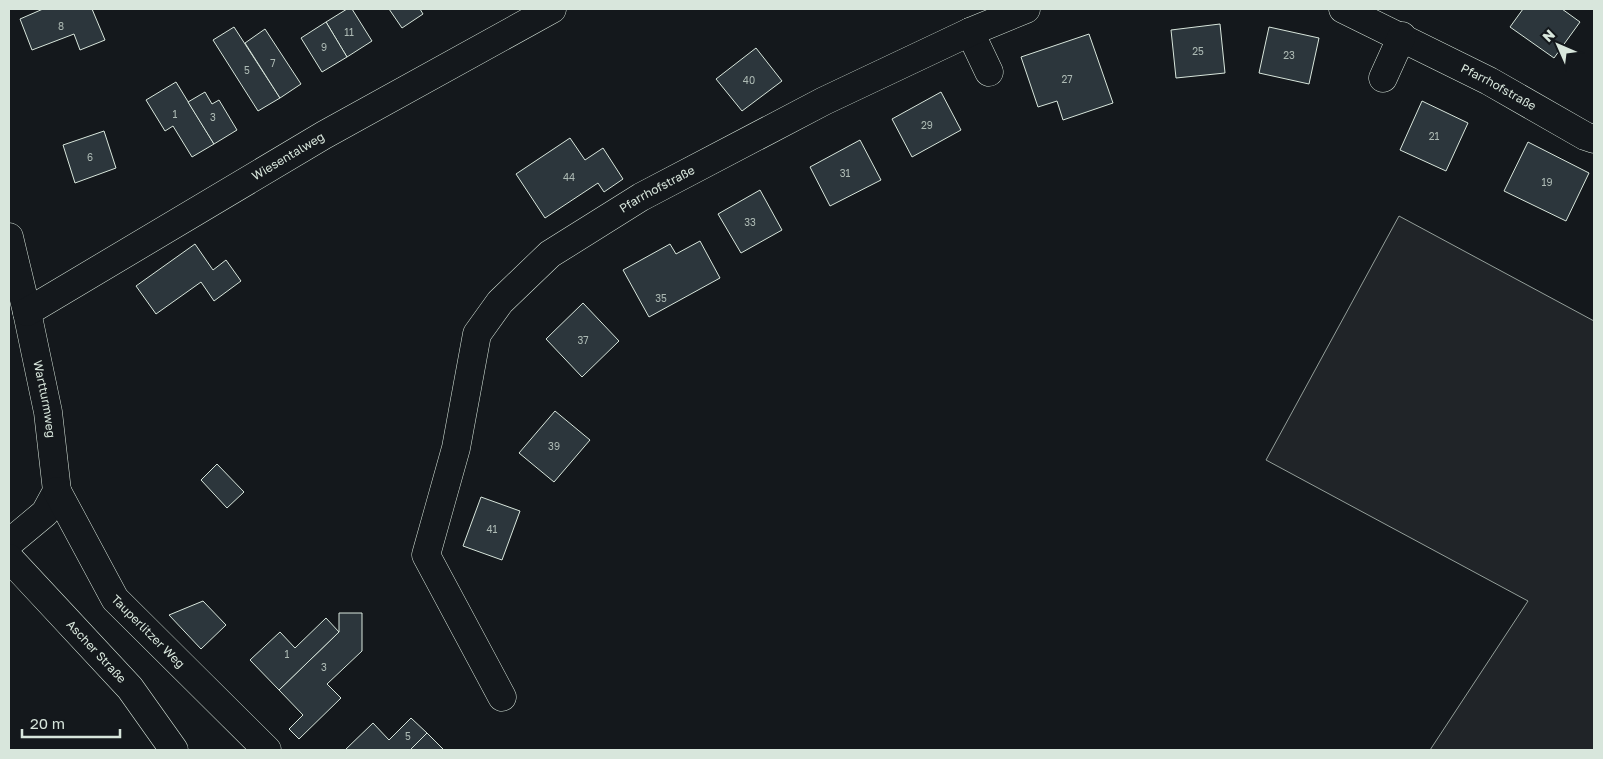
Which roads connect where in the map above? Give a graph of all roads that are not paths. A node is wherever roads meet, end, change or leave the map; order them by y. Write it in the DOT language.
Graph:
graph roads {
  1 [pos="552,9"];
  2 [pos="1026,9"];
  3 [pos="1343,9"];
  4 [pos="970,32"];
  5 [pos="1402,36"];
  6 [pos="989,72"];
  7 [pos="1383,78"];
  8 [pos="1594,139"];
  9 [pos="9,237"];
  10 [pos="27,312"];
  11 [pos="57,491"];
  12 [pos="9,543"];
  13 [pos="9,558"];
  14 [pos="502,697"];
  15 [pos="174,750"];
  16 [pos="267,750"];
  1 -- 10 [label="street, Wiesentalweg"];
  2 -- 4 [label="street, Pfarrhofstraße"];
  3 -- 5 [label="street, Pfarrhofstraße"];
  4 -- 6 [label="street"];
  4 -- 14 [label="street, Pfarrhofstraße"];
  5 -- 7 [label="street"];
  5 -- 8 [label="street, Pfarrhofstraße"];
  9 -- 10 [label="street, Wartturmweg"];
  10 -- 11 [label="street, Wartturmweg"];
  11 -- 12 [label="street"];
  11 -- 16 [label="street, Tauperlitzer Weg"];
  13 -- 15 [label="street, Ascher Straße"];
}
